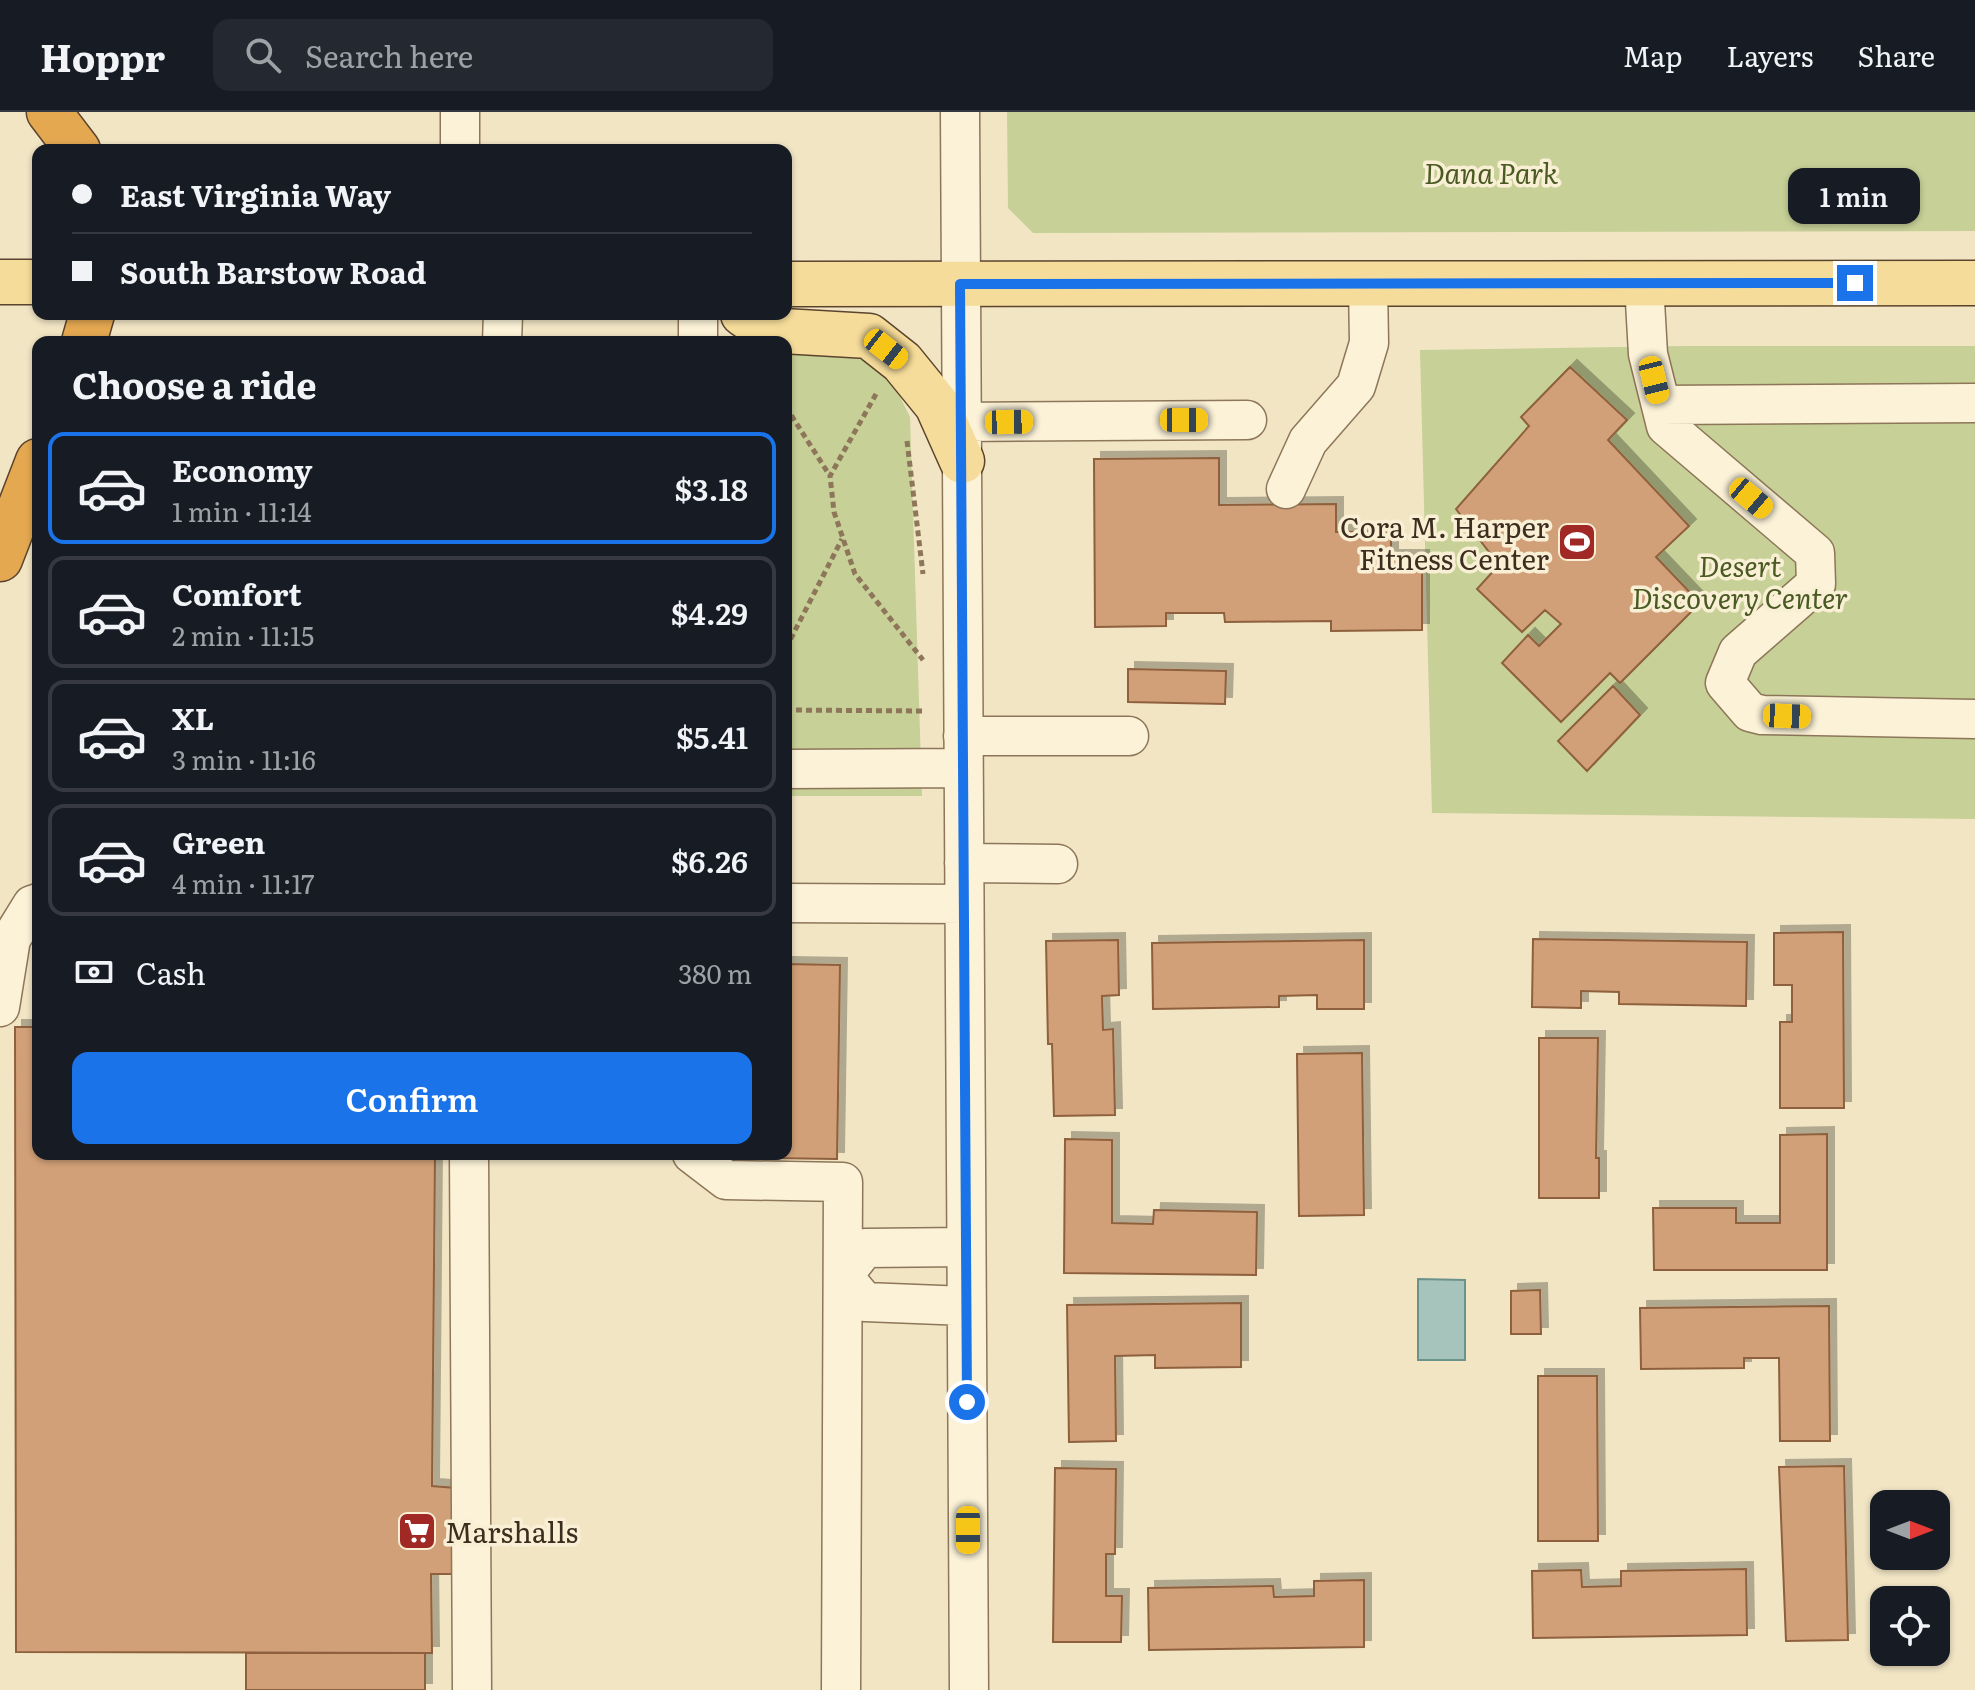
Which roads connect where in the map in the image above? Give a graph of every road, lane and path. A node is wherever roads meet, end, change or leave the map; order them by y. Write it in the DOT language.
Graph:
graph roads {
  1 [pos="42,112"];
  2 [pos="49,112"];
  3 [pos="460,112"];
  4 [pos="960,112"];
  5 [pos="55,144"];
  6 [pos="73,144"];
  7 [pos="460,144"];
  8 [pos="0,282"];
  9 [pos="32,282"];
  10 [pos="1975,283"];
  11 [pos="792,284"];
  12 [pos="960,284"];
  13 [pos="1368,284"];
  14 [pos="1644,284"];
  15 [pos="752,320"];
  16 [pos="883,384"];
  17 [pos="1975,403"];
  18 [pos="1661,405"];
  19 [pos="792,416"];
  20 [pos="1247,420"];
  21 [pos="961,441"];
  22 [pos="32,476"];
  23 [pos="830,476"];
  24 [pos="1286,489"];
  25 [pos="843,538"];
  26 [pos="0,559"];
  27 [pos="792,636"];
  28 [pos="923,660"];
  29 [pos="792,710"];
  30 [pos="926,711"];
  31 [pos="1975,719"];
  32 [pos="1129,736"];
  33 [pos="963,752"];
  34 [pos="792,768"];
  35 [pos="964,863"];
  36 [pos="1058,864"];
  37 [pos="792,903"];
  38 [pos="964,904"];
  39 [pos="32,905"];
  40 [pos="0,1007"];
  41 [pos="469,1160"];
  42 [pos="700,1160"];
  43 [pos="966,1247"];
  44 [pos="843,1276"];
  45 [pos="966,1306"];
  46 [pos="472,1690"];
  47 [pos="841,1690"];
  48 [pos="969,1690"];
  1 -- 5 [label="highway"];
  2 -- 6 [label="highway"];
  3 -- 7 [label="street"];
  4 -- 12 [label="street"];
  8 -- 9 [label="main road"];
  10 -- 14 [label="main road"];
  11 -- 12 [label="main road"];
  12 -- 13 [label="main road"];
  12 -- 21 [label="street"];
  13 -- 14 [label="main road"];
  13 -- 24 [label="street"];
  14 -- 18 [label="street"];
  15 -- 21 [label="main road"];
  16 -- 23 [label="path"];
  17 -- 18 [label="street"];
  18 -- 31 [label="street"];
  19 -- 23 [label="path"];
  20 -- 21 [label="street"];
  21 -- 33 [label="street"];
  22 -- 26 [label="highway"];
  23 -- 25 [label="path"];
  25 -- 27 [label="path"];
  25 -- 28 [label="path"];
  29 -- 30 [label="path"];
  32 -- 33 [label="street"];
  33 -- 34 [label="street"];
  33 -- 35 [label="street"];
  35 -- 36 [label="street"];
  35 -- 38 [label="street"];
  37 -- 38 [label="street"];
  38 -- 43 [label="street"];
  39 -- 40 [label="street"];
  41 -- 46 [label="street"];
  42 -- 44 [label="street"];
  43 -- 44 [label="street"];
  43 -- 45 [label="street"];
  44 -- 45 [label="street"];
  44 -- 47 [label="street"];
  45 -- 48 [label="street"];
}
